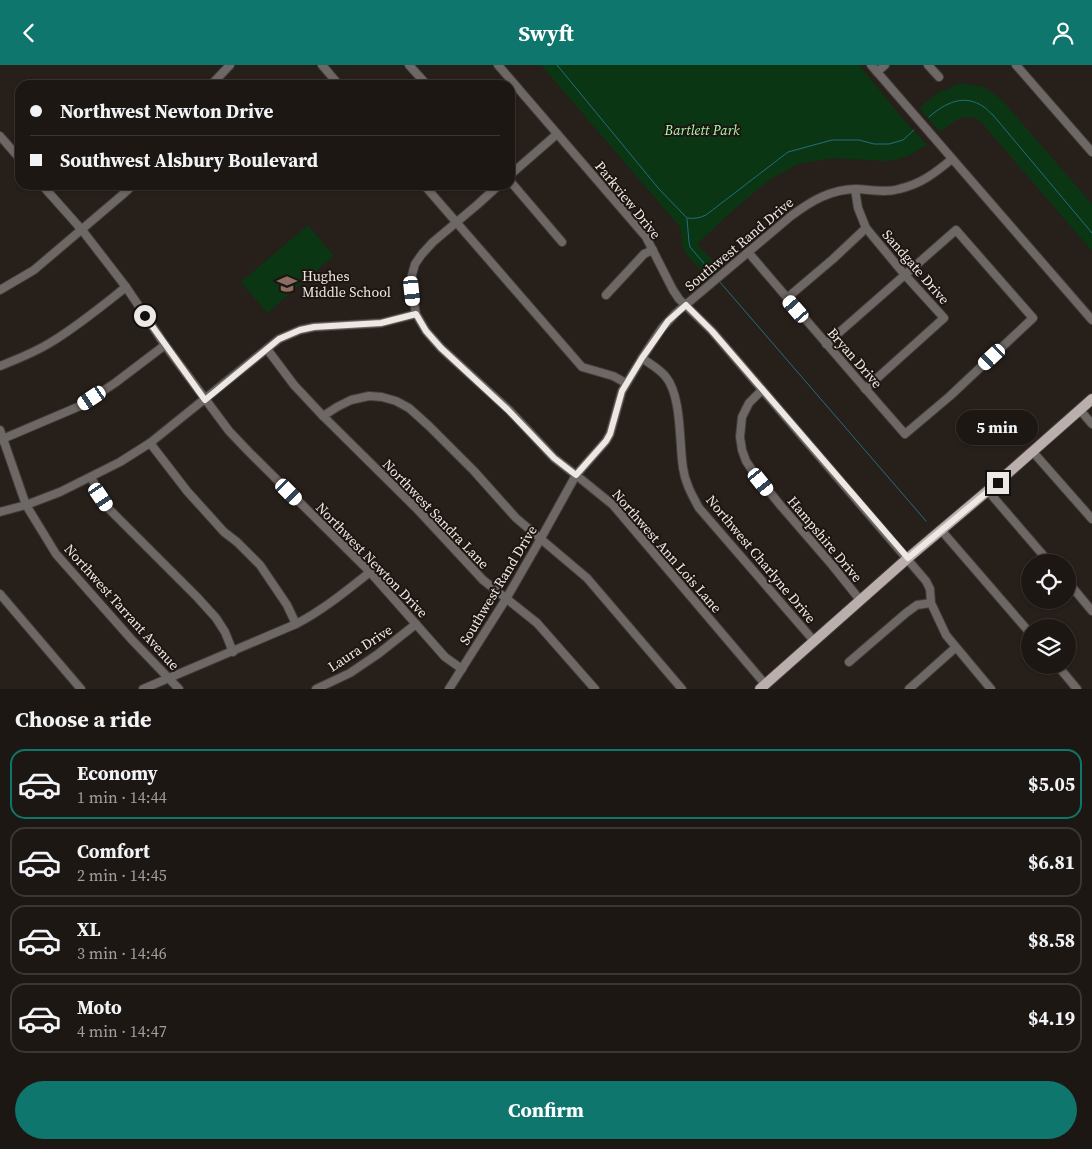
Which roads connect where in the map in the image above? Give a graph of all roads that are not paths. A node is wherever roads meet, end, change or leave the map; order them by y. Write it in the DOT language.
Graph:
graph roads {
  1 [pos="230,65"];
  2 [pos="322,65"];
  3 [pos="409,65"];
  4 [pos="498,65"];
  5 [pos="870,65"];
  6 [pos="885,65"];
  7 [pos="928,65"];
  8 [pos="1016,65"];
  9 [pos="877,72"];
  10 [pos="939,77"];
  11 [pos="216,80"];
  12 [pos="335,80"];
  13 [pos="422,80"];
  14 [pos="511,80"];
  15 [pos="515,85"];
  16 [pos="557,134"];
  17 [pos="0,136"];
  18 [pos="1092,152"];
  19 [pos="15,153"];
  20 [pos="952,159"];
  21 [pos="515,171"];
  22 [pos="515,187"];
  23 [pos="855,189"];
  24 [pos="46,190"];
  25 [pos="128,190"];
  26 [pos="428,190"];
  27 [pos="494,190"];
  28 [pos="456,222"];
  29 [pos="866,228"];
  30 [pos="82,231"];
  31 [pos="562,242"];
  32 [pos="652,250"];
  33 [pos="748,252"];
  34 [pos="905,275"];
  35 [pos="126,287"];
  36 [pos="0,290"];
  37 [pos="606,295"];
  38 [pos="787,298"];
  39 [pos="686,305"];
  40 [pos="416,314"];
  41 [pos="1092,320"];
  42 [pos="826,344"];
  43 [pos="165,345"];
  44 [pos="267,349"];
  45 [pos="642,358"];
  46 [pos="0,366"];
  47 [pos="626,383"];
  48 [pos="865,389"];
  49 [pos="762,390"];
  50 [pos="1092,399"];
  51 [pos="205,400"];
  52 [pos="1080,410"];
  53 [pos="323,417"];
  54 [pos="1092,424"];
  55 [pos="0,430"];
  56 [pos="1,440"];
  57 [pos="150,443"];
  58 [pos="1033,452"];
  59 [pos="576,475"];
  60 [pos="92,477"];
  61 [pos="988,491"];
  62 [pos="26,505"];
  63 [pos="0,512"];
  64 [pos="1092,519"];
  65 [pos="941,531"];
  66 [pos="540,540"];
  67 [pos="1042,554"];
  68 [pos="908,558"];
  69 [pos="370,572"];
  70 [pos="1076,592"];
  71 [pos="0,594"];
  72 [pos="506,599"];
  73 [pos="860,600"];
  74 [pos="931,603"];
  75 [pos="1092,611"];
  76 [pos="1021,623"];
  77 [pos="296,624"];
  78 [pos="416,624"];
  79 [pos="814,641"];
  80 [pos="955,647"];
  81 [pos="233,652"];
  82 [pos="849,662"];
  83 [pos="462,669"];
  84 [pos="1065,674"];
  85 [pos="168,678"];
  86 [pos="763,687"];
  87 [pos="81,689"];
  88 [pos="143,689"];
  89 [pos="179,689"];
  90 [pos="316,689"];
  91 [pos="449,689"];
  92 [pos="595,689"];
  93 [pos="682,689"];
  94 [pos="909,689"];
  95 [pos="991,689"];
  96 [pos="1078,689"];
  1 -- 11 [label="street"];
  2 -- 12 [label="street"];
  3 -- 13 [label="street"];
  4 -- 14 [label="street, Parkview Drive"];
  5 -- 9 [label="street"];
  6 -- 9 [label="street"];
  7 -- 10 [label="street"];
  8 -- 18 [label="street"];
  9 -- 20 [label="street"];
  15 -- 16 [label="street, Parkview Drive"];
  16 -- 21 [label="street"];
  16 -- 32 [label="street, Parkview Drive"];
  17 -- 19 [label="street"];
  20 -- 23 [label="street, Southwest Rand Drive"];
  20 -- 41 [label="street"];
  22 -- 31 [label="street"];
  23 -- 29 [label="street, Sandgate Drive"];
  23 -- 33 [label="street, Southwest Rand Drive"];
  24 -- 30 [label="street, Northwest Newton Drive"];
  25 -- 30 [label="street"];
  26 -- 28 [label="street"];
  27 -- 28 [label="street"];
  28 -- 40 [label="street"];
  28 -- 47 [label="street"];
  29 -- 34 [label="street, Sandgate Drive"];
  29 -- 38 [label="street"];
  30 -- 35 [label="street, Northwest Newton Drive"];
  30 -- 36 [label="street"];
  32 -- 37 [label="street"];
  32 -- 39 [label="street, Parkview Drive"];
  33 -- 38 [label="street, Bryan Drive"];
  33 -- 39 [label="street, Southwest Rand Drive"];
  34 -- 42 [label="street"];
  34 -- 48 [label="street, Sandgate Drive"];
  34 -- 48 [label="street, Bryan Drive"];
  35 -- 43 [label="street, Northwest Newton Drive"];
  35 -- 46 [label="street"];
  38 -- 42 [label="street, Bryan Drive"];
  39 -- 45 [label="street, Southwest Rand Drive"];
  39 -- 49 [label="street, Parkview Drive"];
  40 -- 44 [label="street"];
  40 -- 59 [label="street, Northwest Ann Lois Lane"];
  42 -- 48 [label="street, Bryan Drive"];
  43 -- 51 [label="street, Northwest Newton Drive"];
  43 -- 56 [label="street"];
  44 -- 51 [label="street"];
  44 -- 53 [label="street, Northwest Sandra Lane"];
  45 -- 47 [label="street, Southwest Rand Drive"];
  45 -- 79 [label="street, Northwest Charlyne Drive"];
  47 -- 59 [label="street, Southwest Rand Drive"];
  49 -- 68 [label="street, Parkview Drive"];
  49 -- 73 [label="street, Hampshire Drive"];
  50 -- 52 [label="main road"];
  51 -- 57 [label="street"];
  51 -- 69 [label="street, Northwest Newton Drive"];
  52 -- 54 [label="street"];
  52 -- 58 [label="main road"];
  53 -- 66 [label="street"];
  53 -- 72 [label="street, Northwest Sandra Lane"];
  55 -- 56 [label="street, Northwest Tarrant Avenue"];
  56 -- 62 [label="street, Northwest Tarrant Avenue"];
  57 -- 60 [label="street"];
  57 -- 77 [label="street"];
  58 -- 61 [label="main road"];
  58 -- 64 [label="street"];
  59 -- 66 [label="street, Southwest Rand Drive"];
  59 -- 86 [label="street, Northwest Ann Lois Lane"];
  60 -- 62 [label="street"];
  60 -- 81 [label="street"];
  61 -- 65 [label="main road"];
  61 -- 67 [label="street"];
  62 -- 63 [label="street"];
  62 -- 85 [label="street, Northwest Tarrant Avenue"];
  65 -- 68 [label="main road"];
  65 -- 76 [label="street"];
  66 -- 72 [label="street, Southwest Rand Drive"];
  66 -- 93 [label="street"];
  68 -- 73 [label="main road"];
  68 -- 74 [label="street, Parkview Drive"];
  69 -- 77 [label="street"];
  69 -- 78 [label="street, Northwest Newton Drive"];
  70 -- 75 [label="street"];
  71 -- 87 [label="street"];
  72 -- 83 [label="street, Southwest Rand Drive"];
  72 -- 92 [label="street, Northwest Sandra Lane"];
  73 -- 79 [label="main road"];
  74 -- 80 [label="street, Parkview Drive"];
  74 -- 82 [label="street"];
  77 -- 81 [label="street"];
  78 -- 83 [label="street, Northwest Newton Drive"];
  78 -- 90 [label="street, Laura Drive"];
  79 -- 86 [label="main road"];
  80 -- 94 [label="street"];
  80 -- 95 [label="street, Parkview Drive"];
  81 -- 85 [label="street"];
  83 -- 91 [label="street, Southwest Rand Drive"];
  84 -- 96 [label="street"];
  85 -- 88 [label="street"];
  85 -- 89 [label="street, Northwest Tarrant Avenue"];
}
